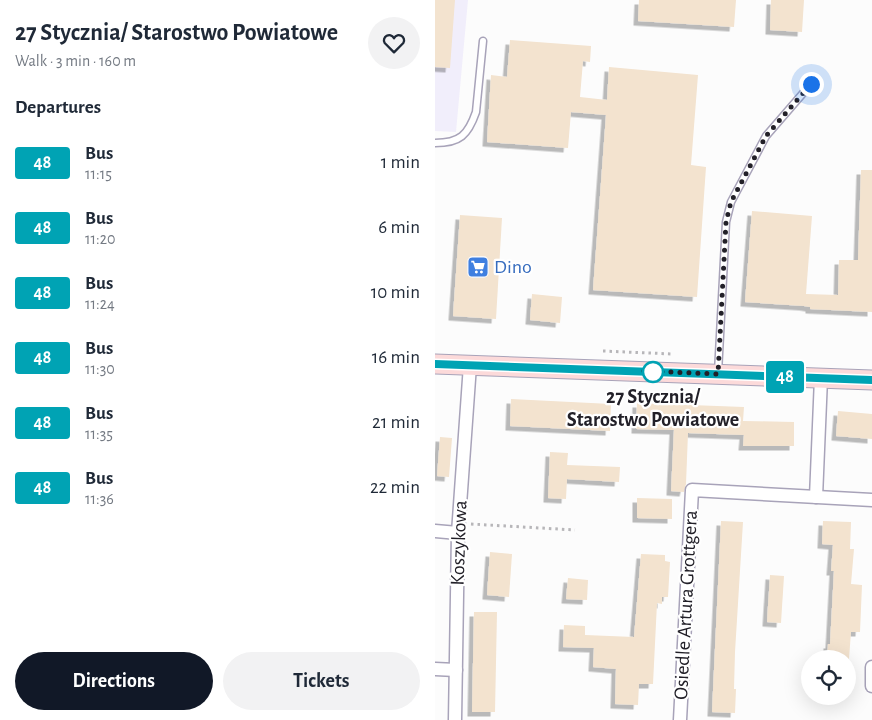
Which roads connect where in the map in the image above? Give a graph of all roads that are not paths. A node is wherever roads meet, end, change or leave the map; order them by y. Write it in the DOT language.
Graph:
graph roads {
  1 [pos="483,40"];
  2 [pos="811,84"];
  3 [pos="435,143"];
  4 [pos="435,364"];
  5 [pos="469,366"];
  6 [pos="718,374"];
  7 [pos="821,378"];
  8 [pos="872,380"];
  9 [pos="816,497"];
  10 [pos="872,500"];
  11 [pos="459,528"];
  12 [pos="435,532"];
  13 [pos="872,667"];
  14 [pos="435,669"];
  15 [pos="456,670"];
  16 [pos="872,686"];
  17 [pos="455,720"];
  18 [pos="679,720"];
  1 -- 3 [label="lane"];
  2 -- 6 [label="lane"];
  4 -- 5 [label="main road"];
  5 -- 6 [label="main road"];
  5 -- 11 [label="street, Koszykowa"];
  6 -- 7 [label="main road"];
  7 -- 8 [label="main road"];
  7 -- 9 [label="street"];
  9 -- 10 [label="street, Osiedle Artura Grottgera"];
  9 -- 18 [label="street, Osiedle Artura Grottgera"];
  11 -- 12 [label="street"];
  11 -- 15 [label="street, Koszykowa"];
  13 -- 16 [label="street"];
  14 -- 15 [label="street"];
  15 -- 17 [label="street, Koszykowa"];
}
